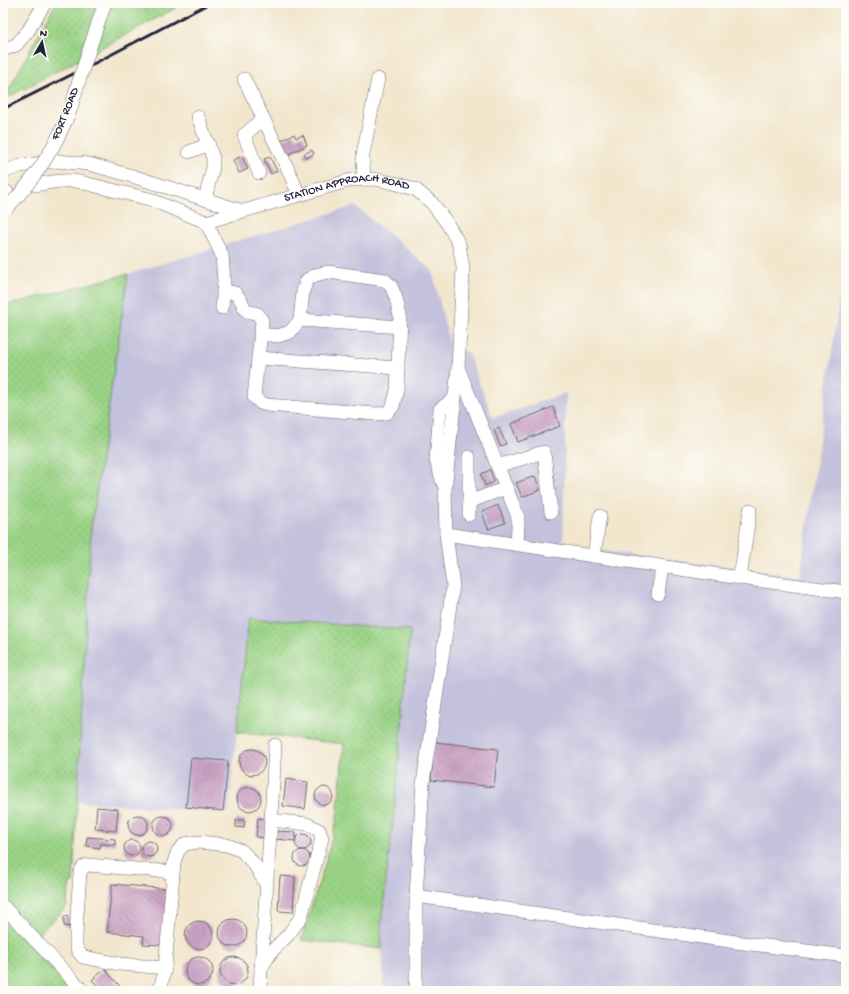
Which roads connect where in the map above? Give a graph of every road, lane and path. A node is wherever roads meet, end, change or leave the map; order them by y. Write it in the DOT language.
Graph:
graph roads {
  1 [pos="45,3"];
  2 [pos="105,3"];
  3 [pos="3,50"];
  4 [pos="244,79"];
  5 [pos="378,79"];
  6 [pos="198,117"];
  7 [pos="263,119"];
  8 [pos="209,144"];
  9 [pos="189,152"];
  10 [pos="3,172"];
  11 [pos="259,172"];
  12 [pos="364,179"];
  13 [pos="36,185"];
  14 [pos="299,195"];
  15 [pos="204,199"];
  16 [pos="5,209"];
  17 [pos="242,211"];
  18 [pos="206,222"];
  19 [pos="223,291"];
  20 [pos="222,308"];
  21 [pos="300,320"];
  22 [pos="400,327"];
  23 [pos="260,334"];
  24 [pos="258,358"];
  25 [pos="398,368"];
  26 [pos="458,368"];
  27 [pos="469,457"];
  28 [pos="497,466"];
  29 [pos="506,488"];
  30 [pos="470,502"];
  31 [pos="750,510"];
  32 [pos="551,512"];
  33 [pos="470,515"];
  34 [pos="600,516"];
  35 [pos="446,534"];
  36 [pos="517,545"];
  37 [pos="594,556"];
  38 [pos="662,567"];
  39 [pos="740,578"];
  40 [pos="846,592"];
  41 [pos="658,594"];
  42 [pos="275,745"];
  43 [pos="271,820"];
  44 [pos="173,872"];
  45 [pos="267,886"];
  46 [pos="416,896"];
  47 [pos="3,906"];
  48 [pos="846,956"];
  49 [pos="164,968"];
  50 [pos="261,969"];
  51 [pos="83,991"];
  52 [pos="160,991"];
  53 [pos="260,991"];
  54 [pos="416,991"];
  1 -- 3 [label="street"];
  2 -- 16 [label="street, FORT ROAD, bridge"];
  4 -- 7 [label="street"];
  5 -- 12 [label="street"];
  6 -- 8 [label="street"];
  7 -- 11 [label="street"];
  7 -- 14 [label="street"];
  8 -- 9 [label="street"];
  8 -- 15 [label="street"];
  10 -- 15 [label="street"];
  12 -- 14 [label="street, STATION APPROACH ROAD"];
  12 -- 26 [label="street, STATION APPROACH ROAD"];
  13 -- 18 [label="street"];
  14 -- 17 [label="street, STATION APPROACH ROAD"];
  15 -- 17 [label="street"];
  17 -- 18 [label="street, STATION APPROACH ROAD"];
  18 -- 19 [label="street"];
  19 -- 20 [label="street"];
  19 -- 23 [label="street"];
  21 -- 22 [label="street"];
  21 -- 22 [label="street"];
  21 -- 23 [label="street"];
  22 -- 25 [label="street"];
  23 -- 24 [label="street"];
  24 -- 25 [label="street"];
  24 -- 25 [label="street"];
  26 -- 28 [label="street"];
  26 -- 35 [label="street, STATION APPROACH ROAD"];
  27 -- 30 [label="street"];
  28 -- 29 [label="street"];
  28 -- 32 [label="street"];
  29 -- 30 [label="street"];
  29 -- 36 [label="street"];
  30 -- 33 [label="street"];
  31 -- 39 [label="street"];
  34 -- 37 [label="street"];
  35 -- 36 [label="street"];
  35 -- 46 [label="street, STATION APPROACH ROAD"];
  36 -- 37 [label="street"];
  37 -- 38 [label="street"];
  38 -- 39 [label="street"];
  38 -- 41 [label="street"];
  39 -- 40 [label="street"];
  42 -- 43 [label="street"];
  43 -- 45 [label="street"];
  43 -- 50 [label="street"];
  44 -- 45 [label="street"];
  44 -- 49 [label="street"];
  44 -- 49 [label="street"];
  45 -- 50 [label="street"];
  46 -- 48 [label="street"];
  46 -- 54 [label="street, STATION APPROACH ROAD"];
  47 -- 51 [label="street"];
  49 -- 52 [label="street"];
  50 -- 53 [label="street"];
}
